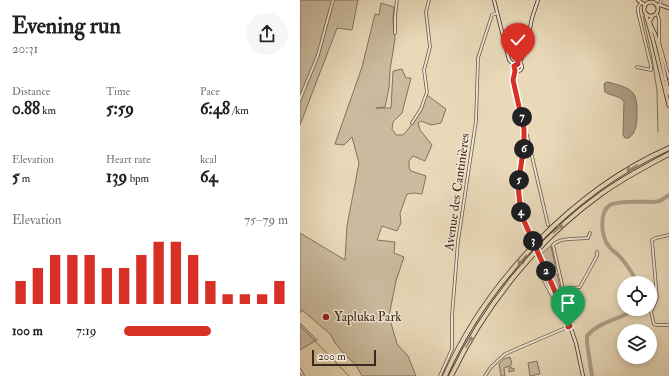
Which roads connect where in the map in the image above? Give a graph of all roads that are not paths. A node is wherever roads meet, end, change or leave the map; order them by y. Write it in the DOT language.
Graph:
graph roads {
  1 [pos="333,0"];
  2 [pos="397,0"];
  3 [pos="429,0"];
  4 [pos="494,0"];
  5 [pos="538,0"];
  6 [pos="638,0"];
  7 [pos="661,0"];
  8 [pos="651,1"];
  9 [pos="641,3"];
  10 [pos="646,3"];
  11 [pos="658,5"];
  12 [pos="669,8"];
  13 [pos="498,13"];
  14 [pos="656,14"];
  15 [pos="646,15"];
  16 [pos="652,17"];
  17 [pos="395,33"];
  18 [pos="519,64"];
  19 [pos="514,65"];
  20 [pos="636,66"];
  21 [pos="515,71"];
  22 [pos="669,78"];
  23 [pos="669,94"];
  24 [pos="300,99"];
  25 [pos="669,106"];
  26 [pos="412,123"];
  27 [pos="524,133"];
  28 [pos="524,145"];
  29 [pos="668,148"];
  30 [pos="531,153"];
  31 [pos="523,154"];
  32 [pos="669,154"];
  33 [pos="548,225"];
  34 [pos="590,233"];
  35 [pos="669,235"];
  36 [pos="597,252"];
  37 [pos="544,281"];
  38 [pos="563,290"];
  39 [pos="563,309"];
  40 [pos="565,314"];
  41 [pos="669,325"];
  42 [pos="570,326"];
  43 [pos="300,370"];
  44 [pos="303,376"];
  45 [pos="440,376"];
  46 [pos="445,376"];
  47 [pos="451,376"];
  48 [pos="485,376"];
  49 [pos="583,376"];
  1 -- 24 [label="street"];
  2 -- 17 [label="street"];
  3 -- 26 [label="street"];
  4 -- 13 [label="main road"];
  5 -- 18 [label="main road"];
  6 -- 9 [label="main road"];
  7 -- 11 [label="street"];
  8 -- 10 [label="main road"];
  8 -- 11 [label="main road"];
  9 -- 10 [label="main road"];
  9 -- 20 [label="street"];
  10 -- 15 [label="main road"];
  11 -- 12 [label="main road"];
  11 -- 14 [label="main road"];
  13 -- 19 [label="main road"];
  13 -- 45 [label="street, Avenue des Cantinières"];
  14 -- 16 [label="main road"];
  14 -- 22 [label="street"];
  15 -- 16 [label="main road"];
  15 -- 25 [label="main road"];
  16 -- 23 [label="main road"];
  18 -- 19 [label="main road"];
  18 -- 21 [label="main road"];
  19 -- 21 [label="main road"];
  21 -- 27 [label="main road"];
  27 -- 28 [label="main road"];
  27 -- 30 [label="street"];
  28 -- 30 [label="street"];
  28 -- 31 [label="main road"];
  29 -- 46 [label="highway, one-way"];
  30 -- 31 [label="street"];
  30 -- 33 [label="street"];
  31 -- 39 [label="main road, bridge"];
  47 -- 32 [label="highway, one-way"];
  34 -- 38 [label="street"];
  35 -- 41 [label="street"];
  36 -- 38 [label="street"];
  37 -- 39 [label="street"];
  38 -- 40 [label="street"];
  39 -- 40 [label="main road"];
  40 -- 42 [label="main road"];
  42 -- 48 [label="street"];
  42 -- 49 [label="main road"];
  43 -- 44 [label="street"];
}
